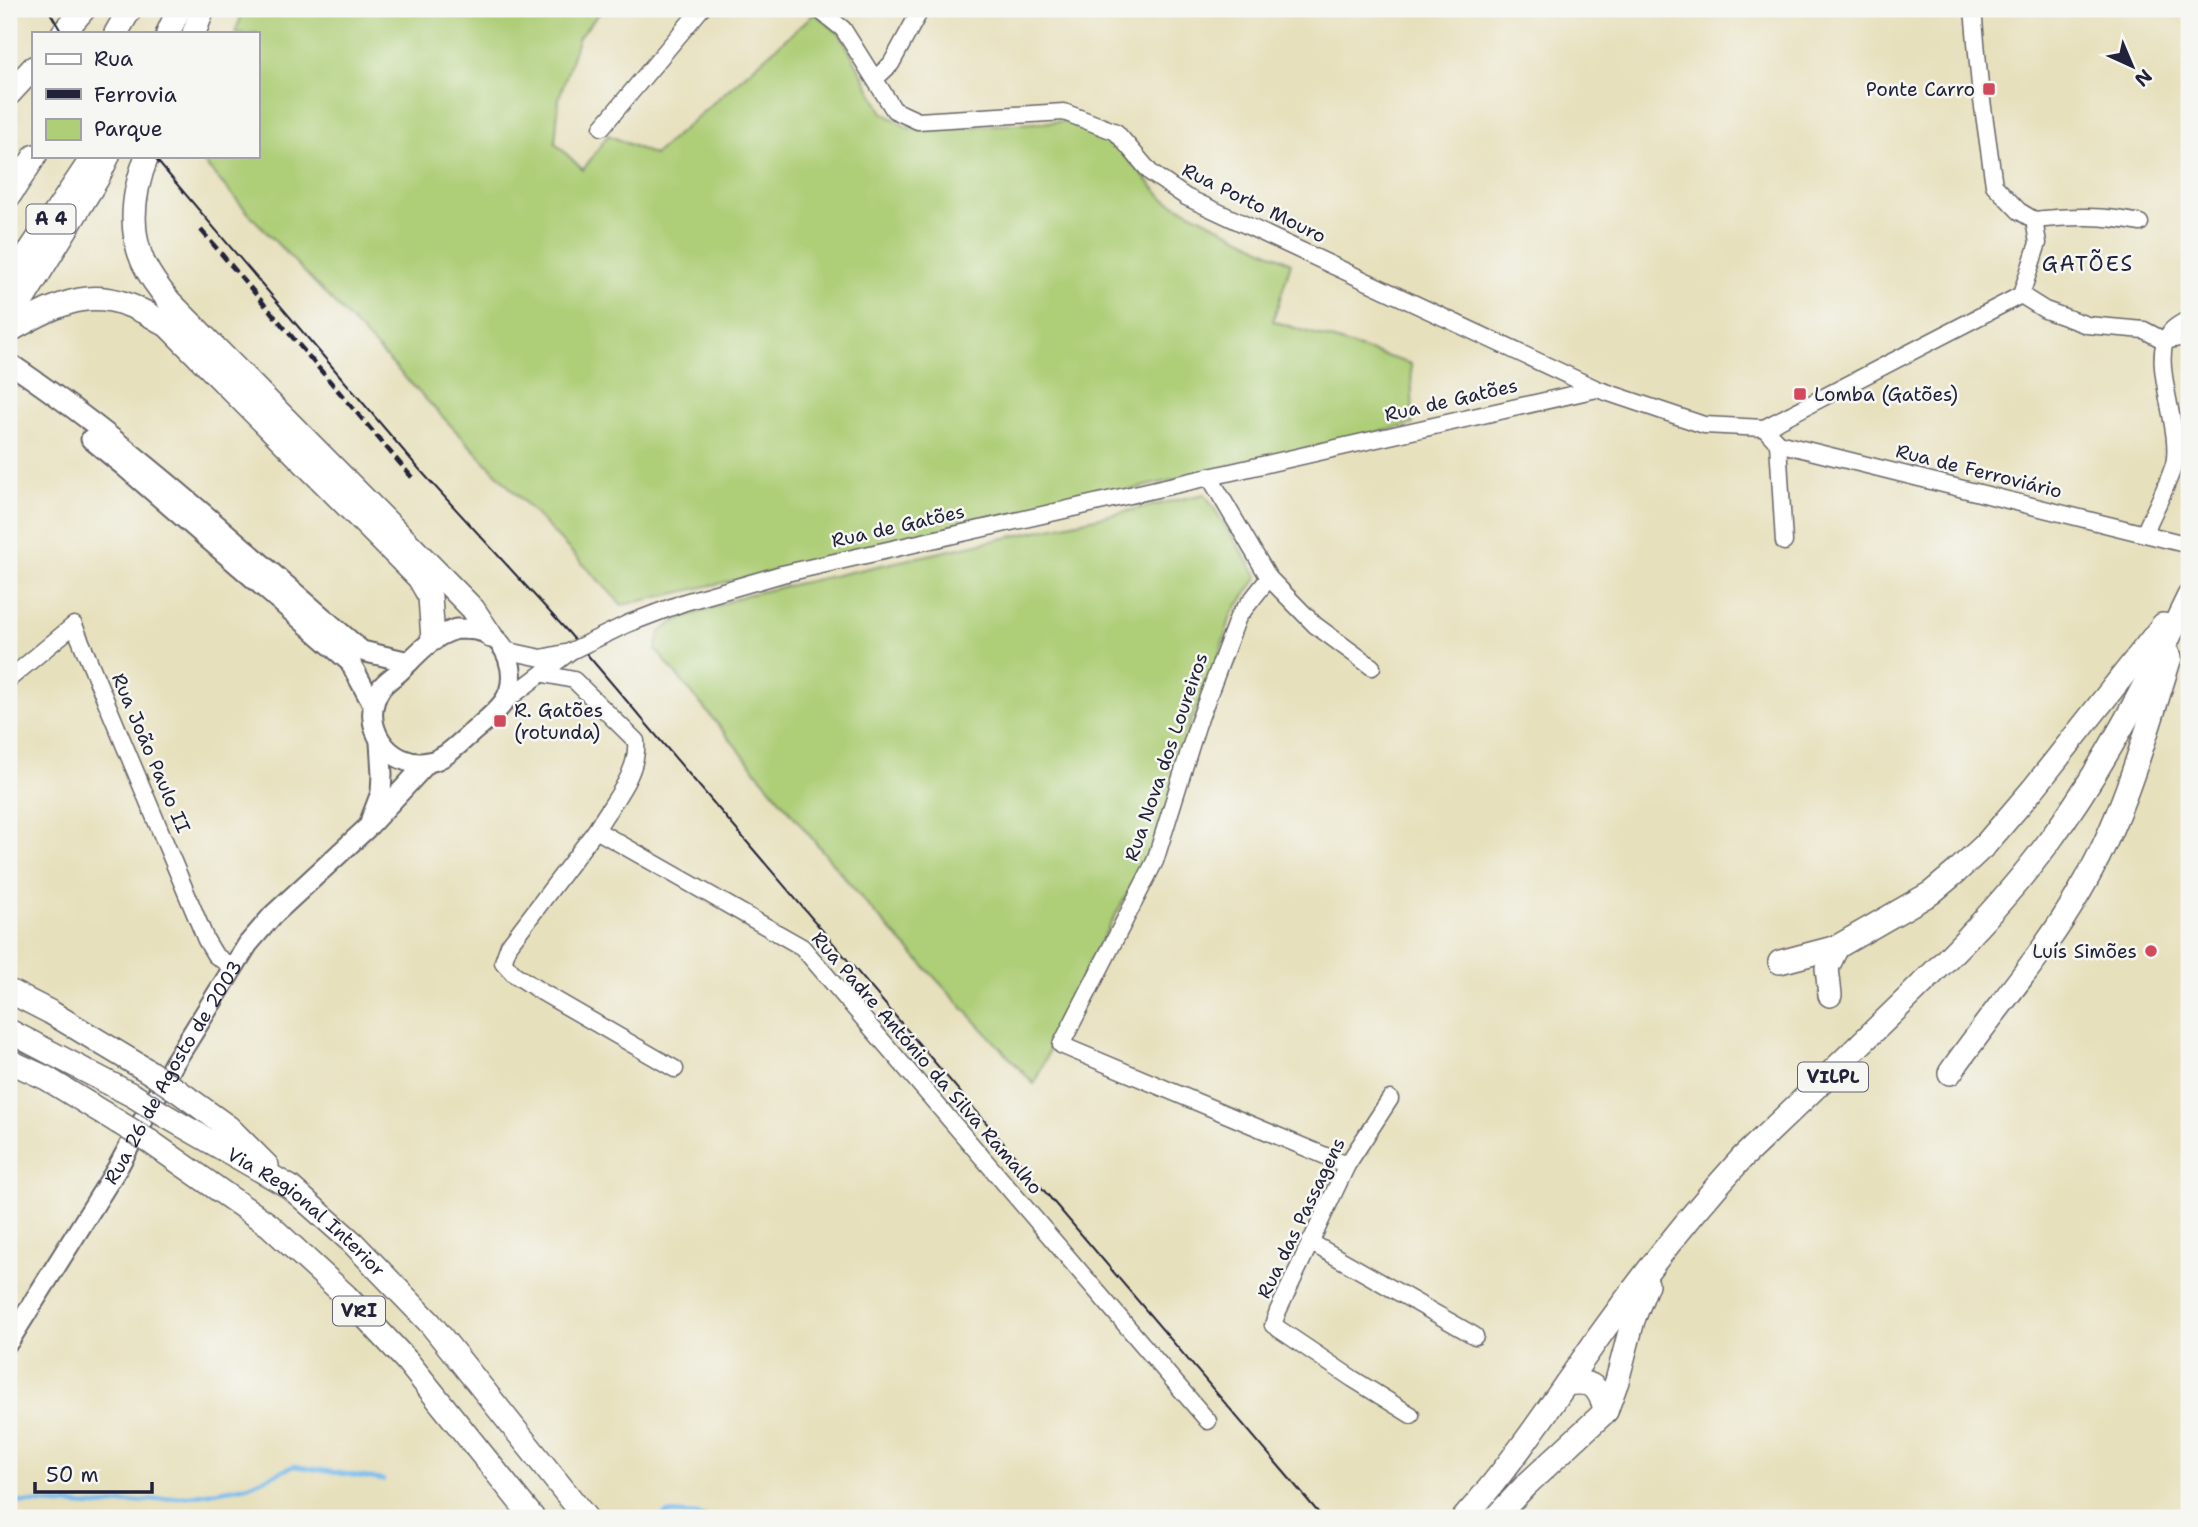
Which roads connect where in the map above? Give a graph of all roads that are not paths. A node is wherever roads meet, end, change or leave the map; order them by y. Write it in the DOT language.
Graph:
graph roads {
  1 [pos="84,9"];
  2 [pos="130,9"];
  3 [pos="203,9"];
  4 [pos="701,9"];
  5 [pos="818,9"];
  6 [pos="921,9"];
  7 [pos="1973,9"];
  8 [pos="64,32"];
  9 [pos="117,32"];
  10 [pos="194,32"];
  11 [pos="32,69"];
  12 [pos="875,79"];
  13 [pos="9,94"];
  14 [pos="602,127"];
  15 [pos="34,158"];
  16 [pos="92,158"];
  17 [pos="107,158"];
  18 [pos="146,158"];
  19 [pos="9,196"];
  20 [pos="2034,220"];
  21 [pos="2140,223"];
  22 [pos="9,282"];
  23 [pos="2021,295"];
  24 [pos="2189,319"];
  25 [pos="9,322"];
  26 [pos="9,331"];
  27 [pos="2189,336"];
  28 [pos="2165,341"];
  29 [pos="9,363"];
  30 [pos="9,377"];
  31 [pos="1597,389"];
  32 [pos="43,393"];
  33 [pos="1764,428"];
  34 [pos="1778,443"];
  35 [pos="1209,476"];
  36 [pos="2144,534"];
  37 [pos="1784,542"];
  38 [pos="2189,545"];
  39 [pos="1269,578"];
  40 [pos="2188,598"];
  41 [pos="433,639"];
  42 [pos="498,643"];
  43 [pos="571,651"];
  44 [pos="409,662"];
  45 [pos="1372,667"];
  46 [pos="544,674"];
  47 [pos="9,678"];
  48 [pos="503,703"];
  49 [pos="373,705"];
  50 [pos="380,741"];
  51 [pos="428,762"];
  52 [pos="2099,765"];
  53 [pos="367,828"];
  54 [pos="596,830"];
  55 [pos="1837,947"];
  56 [pos="1780,962"];
  57 [pos="233,968"];
  58 [pos="9,991"];
  59 [pos="1830,995"];
  60 [pos="9,1031"];
  61 [pos="9,1061"];
  62 [pos="675,1069"];
  63 [pos="1950,1073"];
  64 [pos="9,1077"];
  65 [pos="1391,1099"];
  66 [pos="118,1122"];
  67 [pos="1347,1165"];
  68 [pos="290,1187"];
  69 [pos="1310,1242"];
  70 [pos="1475,1336"];
  71 [pos="9,1341"];
  72 [pos="1566,1384"];
  73 [pos="1606,1411"];
  74 [pos="1411,1415"];
  75 [pos="1208,1421"];
  76 [pos="533,1518"];
  77 [pos="586,1518"];
  78 [pos="1464,1518"];
  79 [pos="1495,1518"];
  1 -- 8 [label="highway"];
  2 -- 9 [label="highway"];
  3 -- 10 [label="highway"];
  4 -- 14 [label="street"];
  5 -- 12 [label="street, Rua Porto Mouro"];
  6 -- 12 [label="street"];
  7 -- 20 [label="street"];
  11 -- 13 [label="highway"];
  12 -- 31 [label="street, Rua Porto Mouro"];
  15 -- 19 [label="highway, A 4"];
  16 -- 22 [label="highway, A 4"];
  17 -- 25 [label="highway"];
  18 -- 42 [label="highway"];
  20 -- 21 [label="street"];
  20 -- 23 [label="street"];
  23 -- 28 [label="street"];
  23 -- 33 [label="street"];
  24 -- 28 [label="street"];
  26 -- 41 [label="highway"];
  27 -- 28 [label="street"];
  28 -- 36 [label="street"];
  29 -- 32 [label="main road"];
  30 -- 32 [label="main road"];
  31 -- 33 [label="street"];
  31 -- 35 [label="street, Rua de Gatões"];
  32 -- 44 [label="main road"];
  32 -- 49 [label="main road"];
  33 -- 34 [label="street"];
  34 -- 36 [label="street, Rua de Ferroviário"];
  34 -- 37 [label="street"];
  35 -- 39 [label="street"];
  35 -- 43 [label="street, Rua de Gatões, bridge"];
  36 -- 38 [label="street, Rua de Ferroviário"];
  39 -- 45 [label="street"];
  39 -- 67 [label="street, Rua Nova dos Loureiros"];
  40 -- 52 [label="highway, VILPL"];
  40 -- 55 [label="highway"];
  40 -- 63 [label="highway"];
  41 -- 42 [label="main road"];
  41 -- 44 [label="main road"];
  42 -- 43 [label="street, Rua de Gatões"];
  42 -- 48 [label="main road"];
  43 -- 46 [label="street, Rua de Gatões"];
  44 -- 49 [label="main road"];
  46 -- 48 [label="street, Rua de Gatões"];
  46 -- 54 [label="street"];
  47 -- 57 [label="street, Rua João Paulo II"];
  48 -- 51 [label="main road"];
  49 -- 50 [label="main road"];
  50 -- 51 [label="main road"];
  50 -- 53 [label="main road, Rua 26 de Agosto de 2003"];
  51 -- 53 [label="main road, Rua 26 de Agosto de 2003"];
  52 -- 72 [label="highway, VILPL"];
  52 -- 73 [label="highway, VILPL"];
  53 -- 57 [label="main road, Rua 26 de Agosto de 2003"];
  54 -- 62 [label="street"];
  54 -- 75 [label="street, Rua Padre António da Silva Ramalho"];
  55 -- 56 [label="highway"];
  55 -- 59 [label="highway"];
  57 -- 71 [label="main road, Rua 26 de Agosto de 2003"];
  58 -- 68 [label="highway, bridge"];
  60 -- 68 [label="highway, Via Regional Interior / VRI, bridge"];
  61 -- 66 [label="highway, VRI"];
  64 -- 66 [label="highway"];
  65 -- 67 [label="street, Rua das Passagens"];
  66 -- 76 [label="highway, Via Regional Interior / VRI, bridge"];
  67 -- 69 [label="street, Rua das Passagens"];
  68 -- 77 [label="highway, Via Regional Interior / VRI"];
  69 -- 70 [label="street"];
  69 -- 74 [label="street, Rua das Passagens"];
  72 -- 73 [label="highway"];
  72 -- 78 [label="highway, VILPL"];
  73 -- 79 [label="highway, VILPL"];
}
